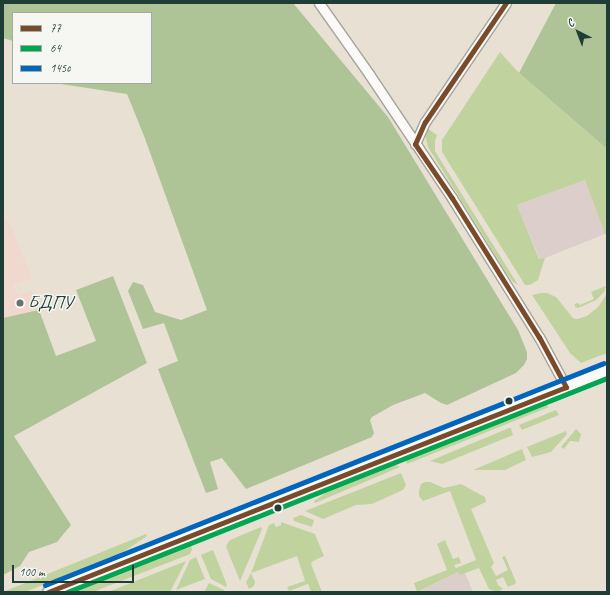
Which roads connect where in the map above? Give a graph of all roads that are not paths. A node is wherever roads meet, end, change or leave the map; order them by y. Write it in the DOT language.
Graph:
graph roads {
  1 [pos="319,3"];
  2 [pos="506,3"];
  3 [pos="415,144"];
  4 [pos="607,370"];
  5 [pos="566,386"];
  6 [pos="48,592"];
  1 -- 3 [label="street"];
  2 -- 3 [label="street"];
  3 -- 5 [label="street"];
  4 -- 5 [label="main road"];
  5 -- 6 [label="main road"];
}
